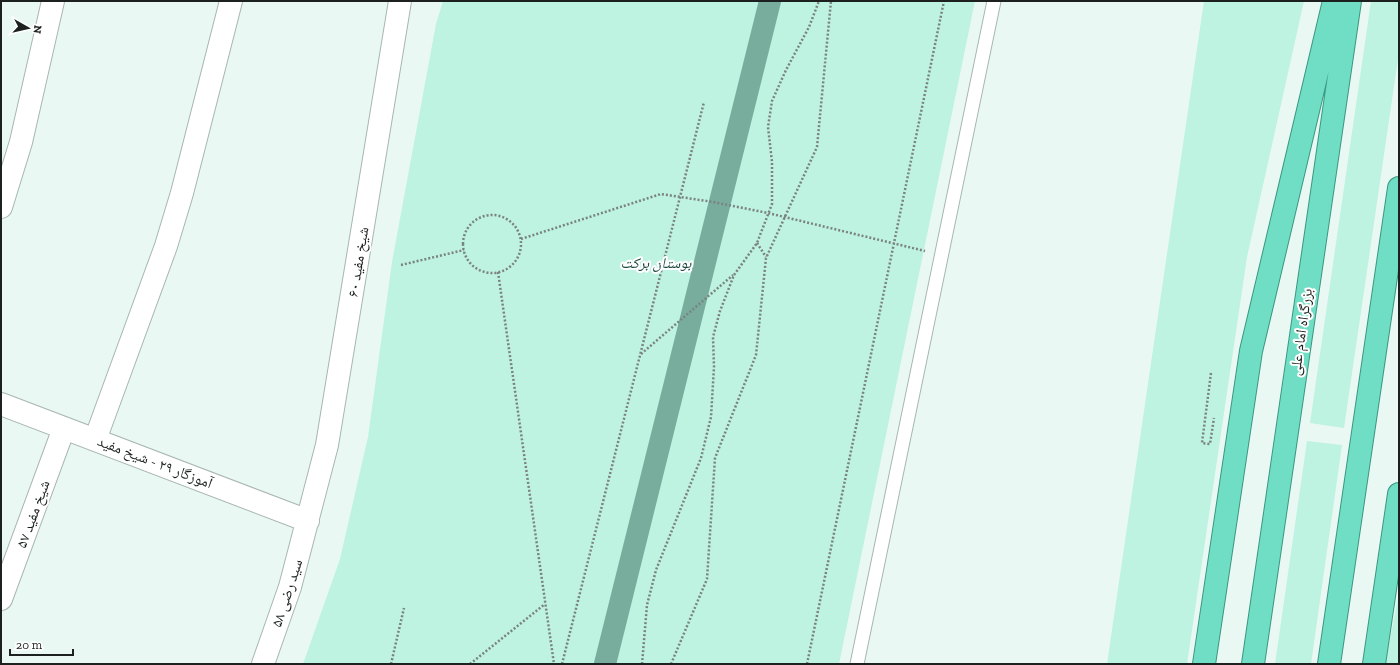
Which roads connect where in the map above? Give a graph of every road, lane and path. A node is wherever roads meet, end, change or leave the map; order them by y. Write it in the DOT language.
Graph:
graph roads {
  1 [pos="53,1"];
  2 [pos="231,1"];
  3 [pos="400,1"];
  4 [pos="819,1"];
  5 [pos="830,1"];
  6 [pos="944,1"];
  7 [pos="994,1"];
  8 [pos="1334,1"];
  9 [pos="1350,1"];
  10 [pos="704,102"];
  11 [pos="1399,188"];
  12 [pos="680,197"];
  13 [pos="1,207"];
  14 [pos="768,213"];
  15 [pos="785,217"];
  16 [pos="521,239"];
  17 [pos="757,243"];
  18 [pos="894,245"];
  19 [pos="464,250"];
  20 [pos="942,255"];
  21 [pos="766,258"];
  22 [pos="401,265"];
  23 [pos="498,272"];
  24 [pos="734,275"];
  25 [pos="640,354"];
  26 [pos="1211,373"];
  27 [pos="1,404"];
  28 [pos="1214,418"];
  29 [pos="64,428"];
  30 [pos="95,440"];
  31 [pos="1399,494"];
  32 [pos="308,521"];
  33 [pos="1399,552"];
  34 [pos="1,599"];
  35 [pos="546,603"];
  36 [pos="404,608"];
  37 [pos="1382,613"];
  38 [pos="263,664"];
  39 [pos="391,664"];
  40 [pos="471,664"];
  41 [pos="554,664"];
  42 [pos="562,664"];
  43 [pos="642,664"];
  44 [pos="671,664"];
  45 [pos="807,664"];
  46 [pos="857,664"];
  47 [pos="1204,664"];
  48 [pos="1252,664"];
  49 [pos="1329,664"];
  50 [pos="1374,664"];
  1 -- 13 [label="street"];
  2 -- 30 [label="street"];
  3 -- 32 [label="street, شیخ مفید ۶۰"];
  4 -- 14 [label="path"];
  5 -- 15 [label="path"];
  6 -- 18 [label="path"];
  7 -- 20 [label="lane"];
  8 -- 47 [label="highway"];
  9 -- 48 [label="highway, بزرگراه امام علی"];
  10 -- 12 [label="path"];
  11 -- 49 [label="highway"];
  12 -- 14 [label="path"];
  12 -- 16 [label="path"];
  12 -- 25 [label="path"];
  14 -- 15 [label="path"];
  14 -- 17 [label="path"];
  15 -- 18 [label="path"];
  15 -- 21 [label="path"];
  16 -- 19 [label="path"];
  16 -- 23 [label="path"];
  17 -- 21 [label="path"];
  17 -- 24 [label="path"];
  18 -- 20 [label="path"];
  18 -- 45 [label="path"];
  19 -- 22 [label="path"];
  19 -- 23 [label="path"];
  20 -- 46 [label="lane"];
  21 -- 44 [label="path"];
  23 -- 35 [label="path"];
  24 -- 25 [label="path"];
  24 -- 43 [label="path"];
  25 -- 42 [label="path"];
  26 -- 28 [label="path"];
  27 -- 29 [label="street, آموزگار ۲۹ - شیخ مفید"];
  29 -- 30 [label="street, آموزگار ۲۹ - شیخ مفید"];
  29 -- 34 [label="street, شیخ مفید ۵۷"];
  30 -- 32 [label="street, آموزگار ۲۹ - شیخ مفید"];
  31 -- 37 [label="highway"];
  32 -- 38 [label="street, سید رضی ۵۸"];
  33 -- 37 [label="lane"];
  35 -- 40 [label="path"];
  35 -- 41 [label="path"];
  36 -- 39 [label="path"];
  37 -- 50 [label="highway"];
}
